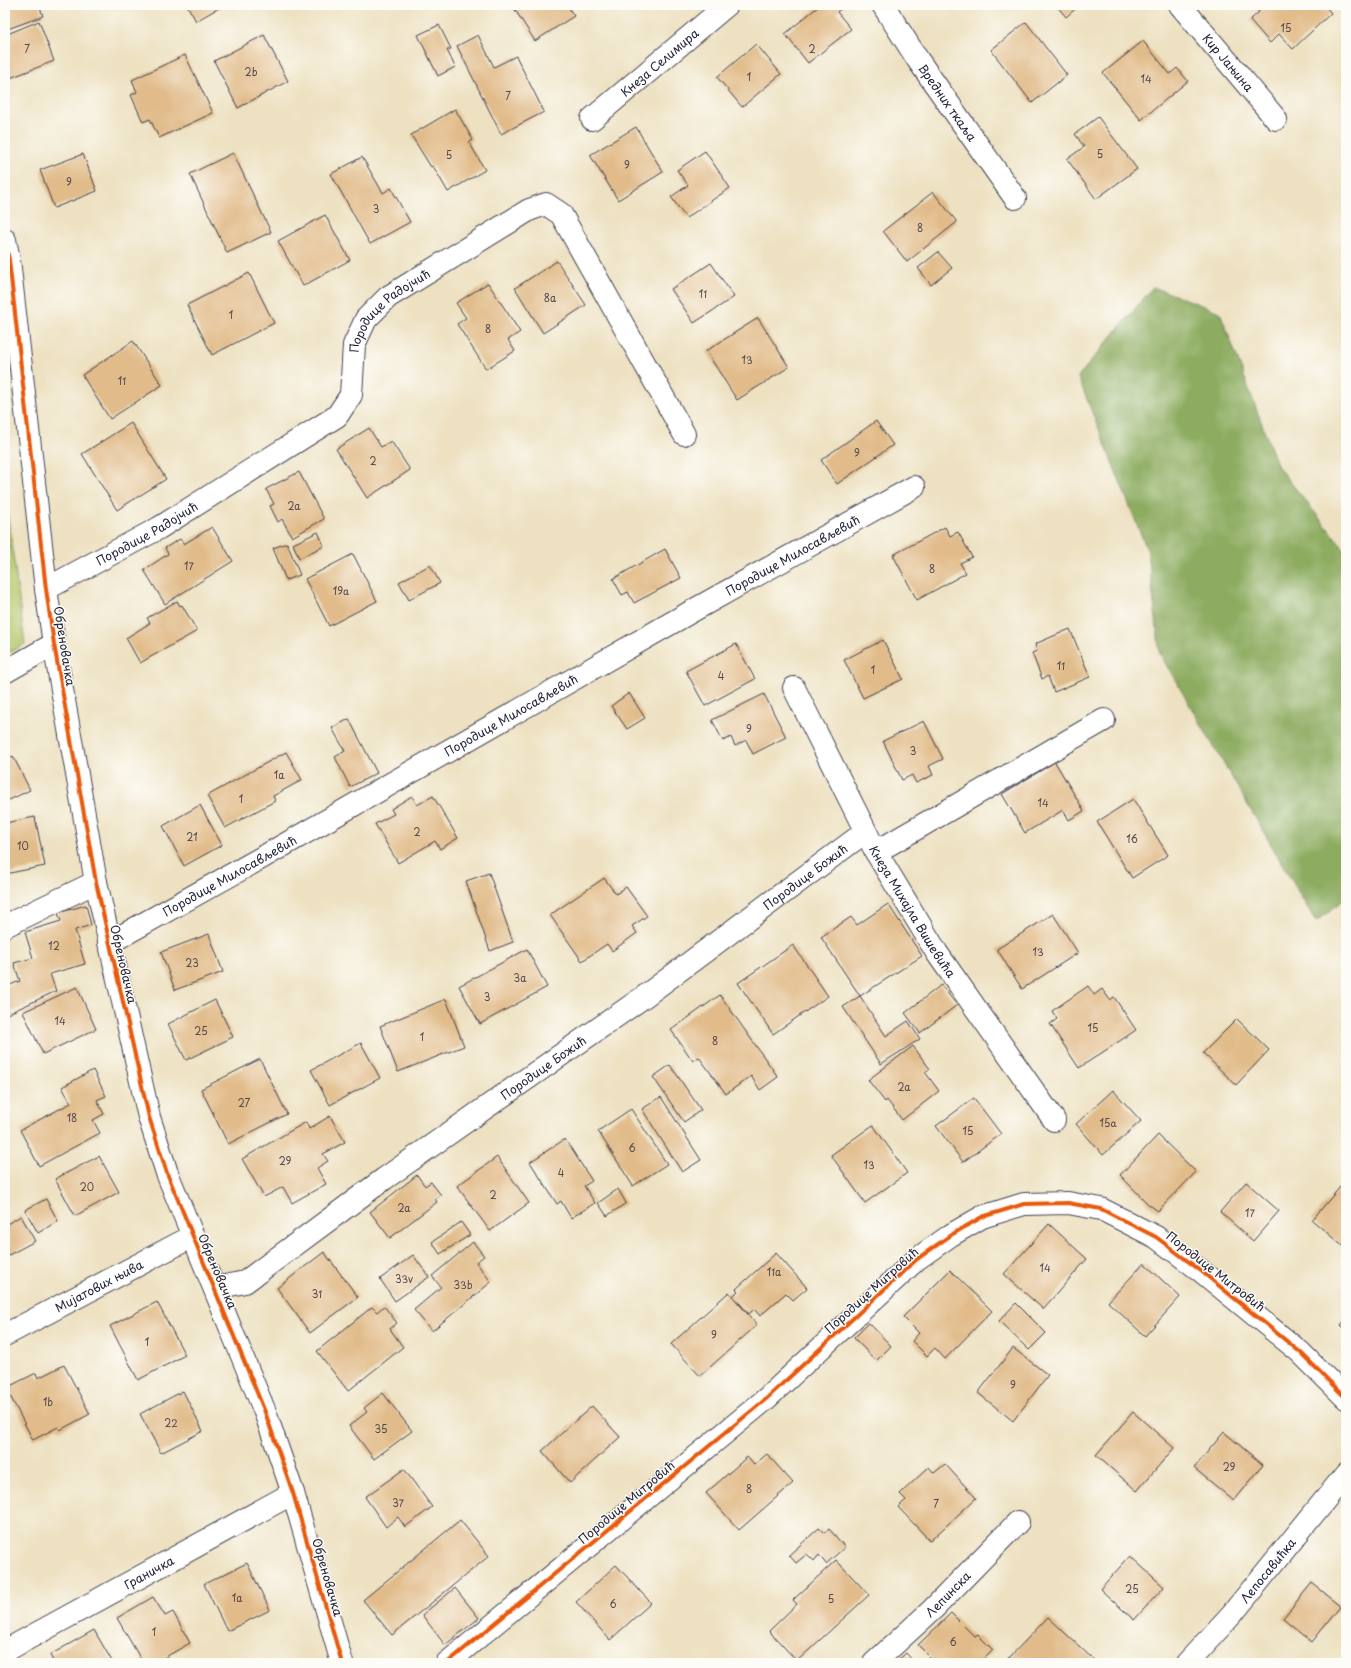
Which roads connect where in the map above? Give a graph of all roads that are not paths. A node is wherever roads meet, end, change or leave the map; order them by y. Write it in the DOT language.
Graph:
graph roads {
  1 [pos="727,5"];
  2 [pos="883,5"];
  3 [pos="1180,5"];
  4 [pos="592,119"];
  5 [pos="1276,119"];
  6 [pos="1015,198"];
  7 [pos="5,240"];
  8 [pos="684,434"];
  9 [pos="914,487"];
  10 [pos="46,589"];
  11 [pos="54,644"];
  12 [pos="5,672"];
  13 [pos="794,688"];
  14 [pos="1104,720"];
  15 [pos="865,832"];
  16 [pos="876,852"];
  17 [pos="96,882"];
  18 [pos="5,926"];
  19 [pos="109,943"];
  20 [pos="1054,1120"];
  21 [pos="193,1236"];
  22 [pos="215,1288"];
  23 [pos="5,1335"];
  24 [pos="1346,1398"];
  25 [pos="1346,1474"];
  26 [pos="293,1493"];
  27 [pos="1018,1522"];
  28 [pos="5,1651"];
  29 [pos="342,1663"];
  30 [pos="447,1663"];
  31 [pos="874,1663"];
  32 [pos="1187,1663"];
  1 -- 4 [label="street, Кнеза Селимира"];
  2 -- 6 [label="street, Вредних ткаља"];
  3 -- 5 [label="street, Кир Јањина"];
  7 -- 10 [label="street, Обреновачка"];
  8 -- 10 [label="street, Породице Радојчић"];
  9 -- 19 [label="street, Породице Милосављевић"];
  10 -- 11 [label="street, Обреновачка"];
  11 -- 12 [label="street"];
  11 -- 17 [label="street, Обреновачка"];
  13 -- 15 [label="street, Кнеза Михајла Вишевића"];
  14 -- 16 [label="street"];
  15 -- 16 [label="street, Кнеза Михајла Вишевића"];
  15 -- 22 [label="street, Породице Божић"];
  16 -- 20 [label="street, Кнеза Михајла Вишевића"];
  17 -- 18 [label="street"];
  17 -- 19 [label="street, Обреновачка"];
  19 -- 21 [label="street, Обреновачка"];
  21 -- 22 [label="street, Обреновачка"];
  21 -- 23 [label="street, Мијатових њива"];
  22 -- 26 [label="street, Обреновачка"];
  24 -- 30 [label="street, Породице Митровић"];
  25 -- 32 [label="street, Лепосавићка"];
  26 -- 28 [label="street, Граничка"];
  26 -- 29 [label="street, Обреновачка"];
  27 -- 31 [label="street, Лепинска"];
}
